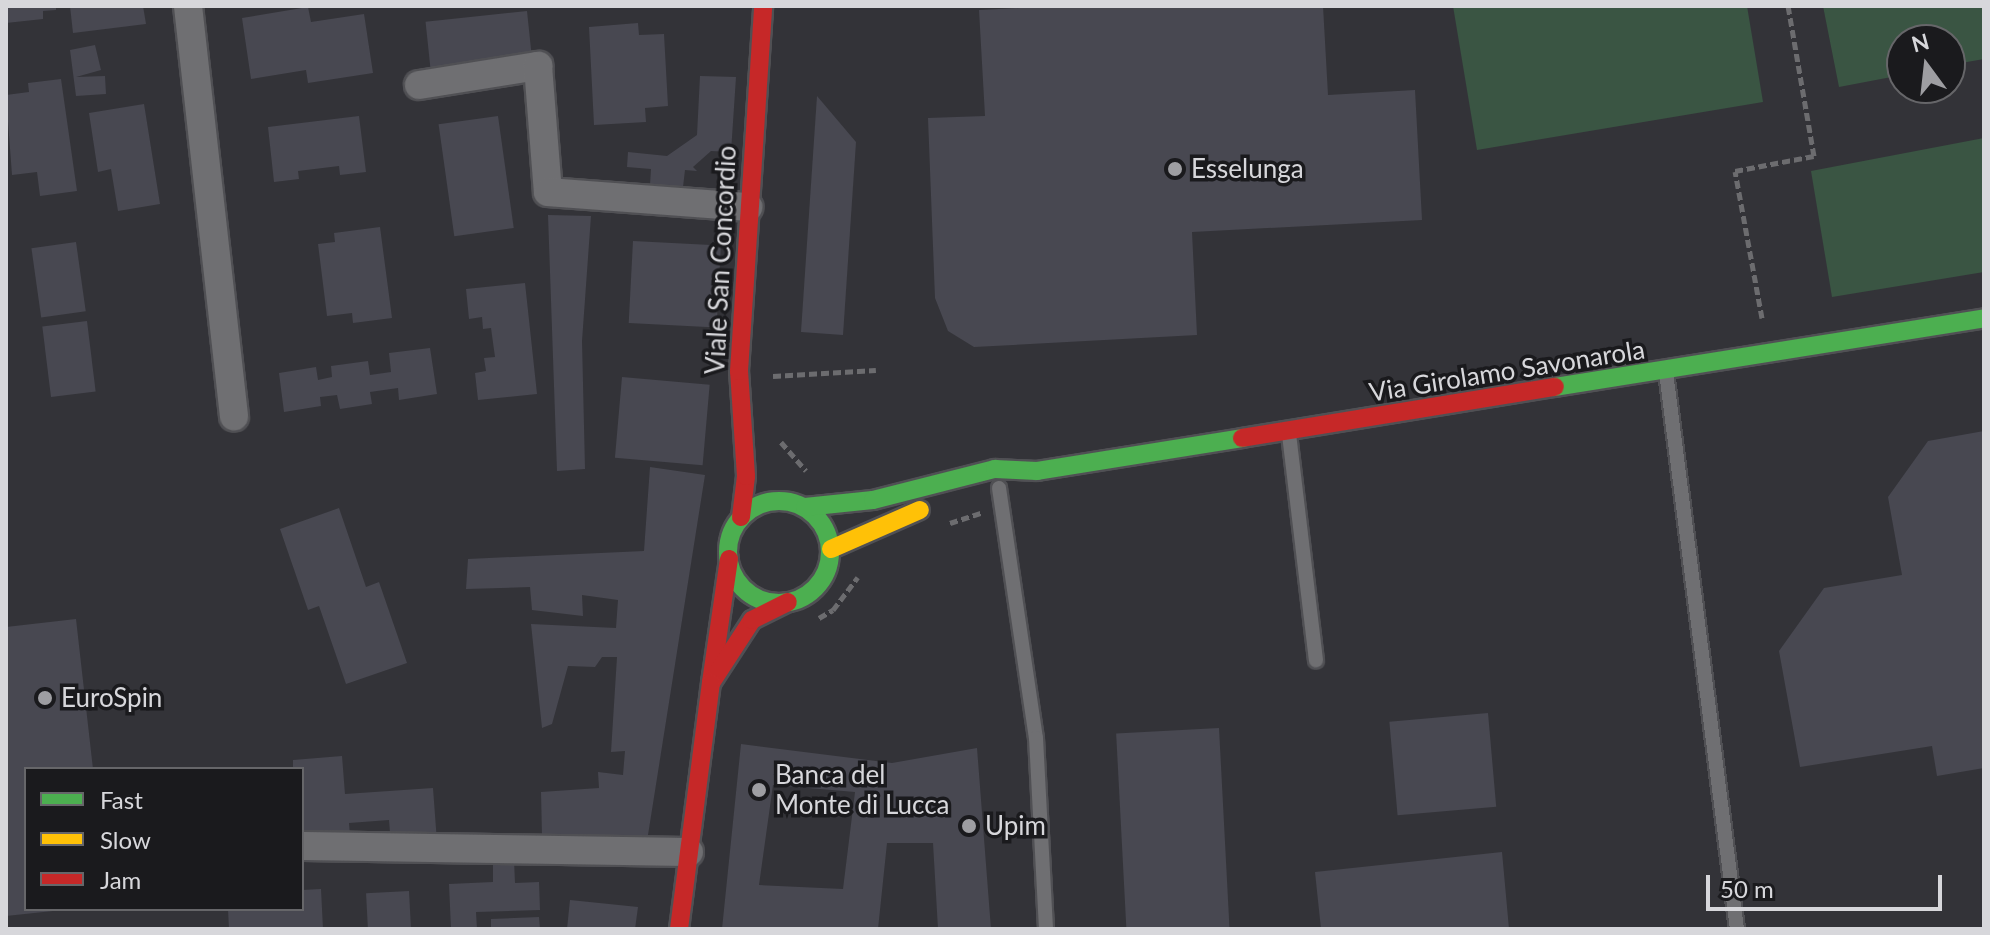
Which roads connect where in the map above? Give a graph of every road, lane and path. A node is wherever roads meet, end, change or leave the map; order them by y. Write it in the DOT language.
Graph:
graph roads {
  1 [pos="188,6"];
  2 [pos="763,6"];
  3 [pos="1788,6"];
  4 [pos="419,85"];
  5 [pos="748,207"];
  6 [pos="1984,318"];
  7 [pos="1769,354"];
  8 [pos="876,370"];
  9 [pos="1666,372"];
  10 [pos="772,376"];
  11 [pos="234,416"];
  12 [pos="1289,431"];
  13 [pos="1037,471"];
  14 [pos="999,488"];
  15 [pos="805,507"];
  16 [pos="741,517"];
  17 [pos="831,549"];
  18 [pos="729,559"];
  19 [pos="788,602"];
  20 [pos="1316,660"];
  21 [pos="711,683"];
  22 [pos="304,846"];
  23 [pos="689,852"];
  24 [pos="679,929"];
  25 [pos="1046,929"];
  26 [pos="1737,929"];
  1 -- 11 [label="street"];
  2 -- 5 [label="street, Viale San Concordio"];
  3 -- 7 [label="path"];
  4 -- 5 [label="street"];
  5 -- 16 [label="street, Viale San Concordio"];
  6 -- 7 [label="street, Via Girolamo Savonarola"];
  7 -- 9 [label="street, Via Girolamo Savonarola"];
  8 -- 10 [label="path"];
  9 -- 12 [label="street, Via Girolamo Savonarola"];
  9 -- 26 [label="lane"];
  12 -- 13 [label="street, Via Girolamo Savonarola"];
  12 -- 20 [label="lane"];
  13 -- 14 [label="street, Via Girolamo Savonarola"];
  13 -- 15 [label="street, Via Girolamo Savonarola"];
  14 -- 17 [label="street, Via Girolamo Savonarola"];
  14 -- 25 [label="lane"];
  15 -- 16 [label="street"];
  15 -- 17 [label="street"];
  16 -- 18 [label="street, Viale San Concordio"];
  17 -- 19 [label="street, Viale San Concordio"];
  18 -- 19 [label="street"];
  18 -- 21 [label="street, Viale San Concordio"];
  19 -- 21 [label="street, Viale San Concordio"];
  21 -- 23 [label="street, Viale San Concordio"];
  22 -- 23 [label="street"];
  23 -- 24 [label="street, Viale San Concordio"];
}
